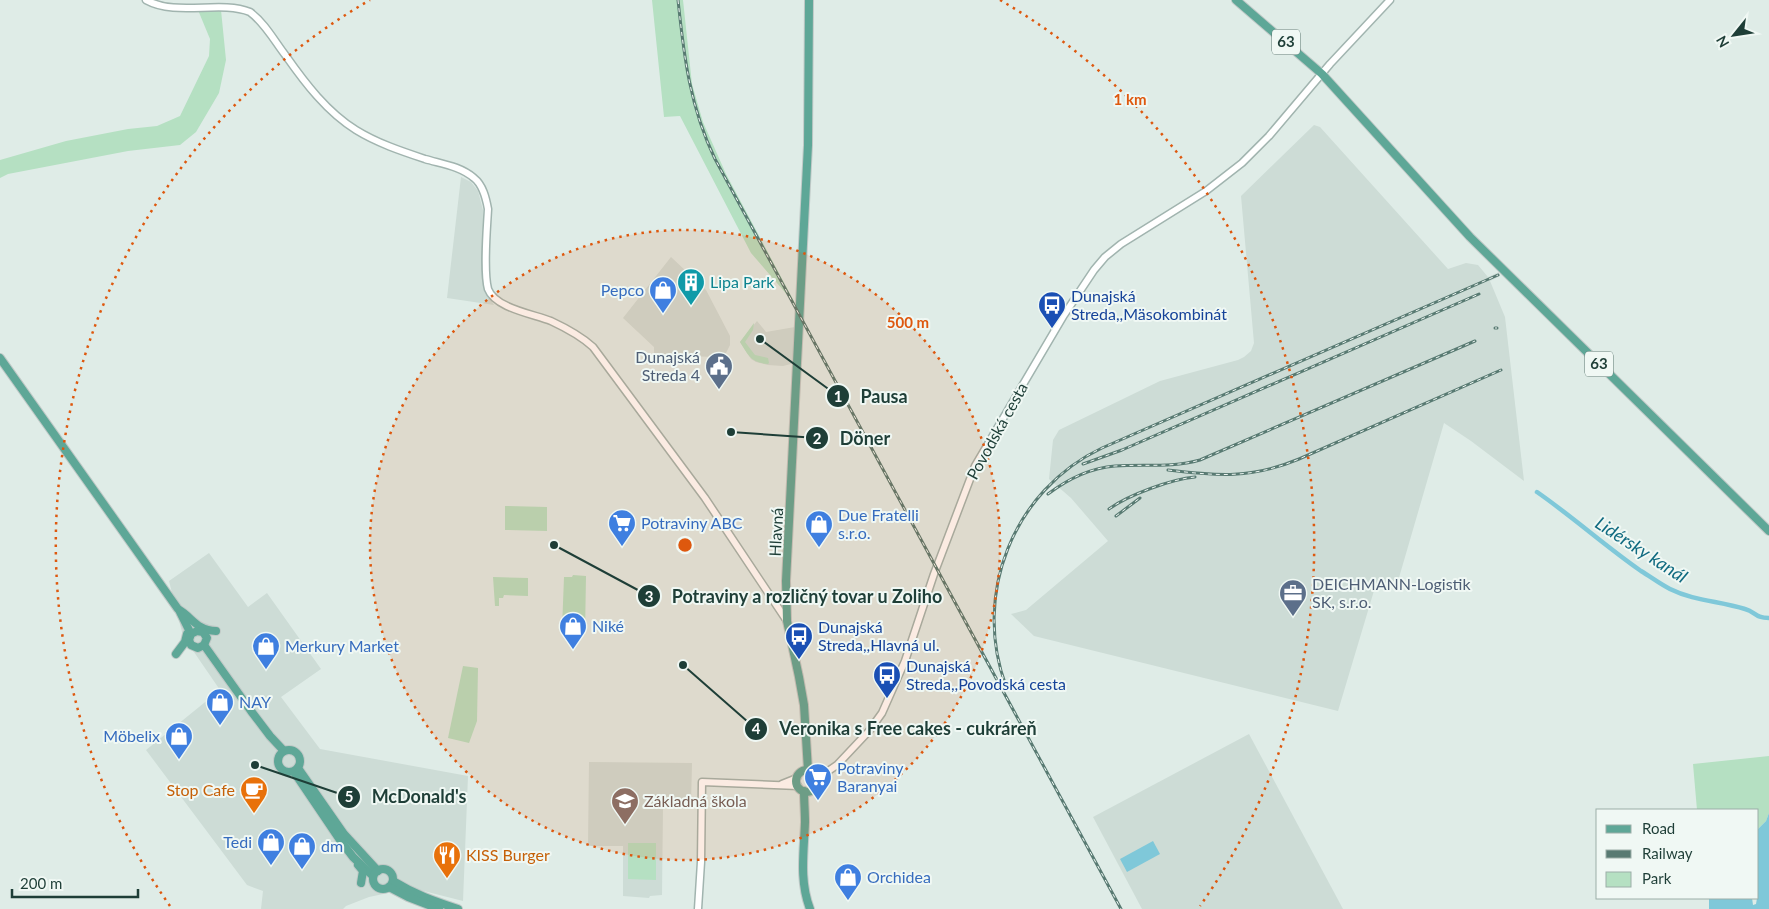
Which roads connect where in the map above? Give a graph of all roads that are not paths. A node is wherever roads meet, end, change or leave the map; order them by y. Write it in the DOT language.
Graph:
graph roads {
  1 [pos="146,0"];
  2 [pos="809,0"];
  3 [pos="1236,0"];
  4 [pos="1390,0"];
  5 [pos="1322,74"];
  6 [pos="0,358"];
  7 [pos="1769,531"];
  8 [pos="178,609"];
  9 [pos="787,621"];
  10 [pos="216,631"];
  11 [pos="194,632"];
  12 [pos="201,646"];
  13 [pos="176,654"];
  14 [pos="282,753"];
  15 [pos="296,770"];
  16 [pos="814,774"];
  17 [pos="797,778"];
  18 [pos="781,785"];
  19 [pos="804,789"];
  20 [pos="353,856"];
  21 [pos="376,873"];
  22 [pos="361,883"];
  23 [pos="391,884"];
  24 [pos="439,909"];
  25 [pos="458,909"];
  26 [pos="698,909"];
  27 [pos="810,909"];
  1 -- 9 [label="street"];
  2 -- 9 [label="main road, Hlavná"];
  3 -- 5 [label="main road, 63"];
  4 -- 5 [label="street, Povodská cesta"];
  5 -- 7 [label="main road, 63"];
  5 -- 16 [label="street, Povodská cesta"];
  6 -- 8 [label="main road"];
  8 -- 10 [label="main road"];
  8 -- 11 [label="main road"];
  8 -- 13 [label="main road"];
  9 -- 16 [label="main road, Hlavná"];
  11 -- 12 [label="main road"];
  11 -- 12 [label="main road"];
  12 -- 14 [label="main road"];
  14 -- 15 [label="main road"];
  14 -- 15 [label="main road"];
  15 -- 20 [label="main road"];
  15 -- 21 [label="main road"];
  16 -- 17 [label="main road"];
  16 -- 19 [label="main road"];
  17 -- 18 [label="street"];
  17 -- 19 [label="main road"];
  18 -- 19 [label="street"];
  18 -- 26 [label="street"];
  19 -- 27 [label="main road"];
  20 -- 21 [label="main road"];
  20 -- 22 [label="main road"];
  21 -- 23 [label="main road"];
  21 -- 23 [label="main road"];
  23 -- 24 [label="main road"];
  23 -- 25 [label="main road"];
}
